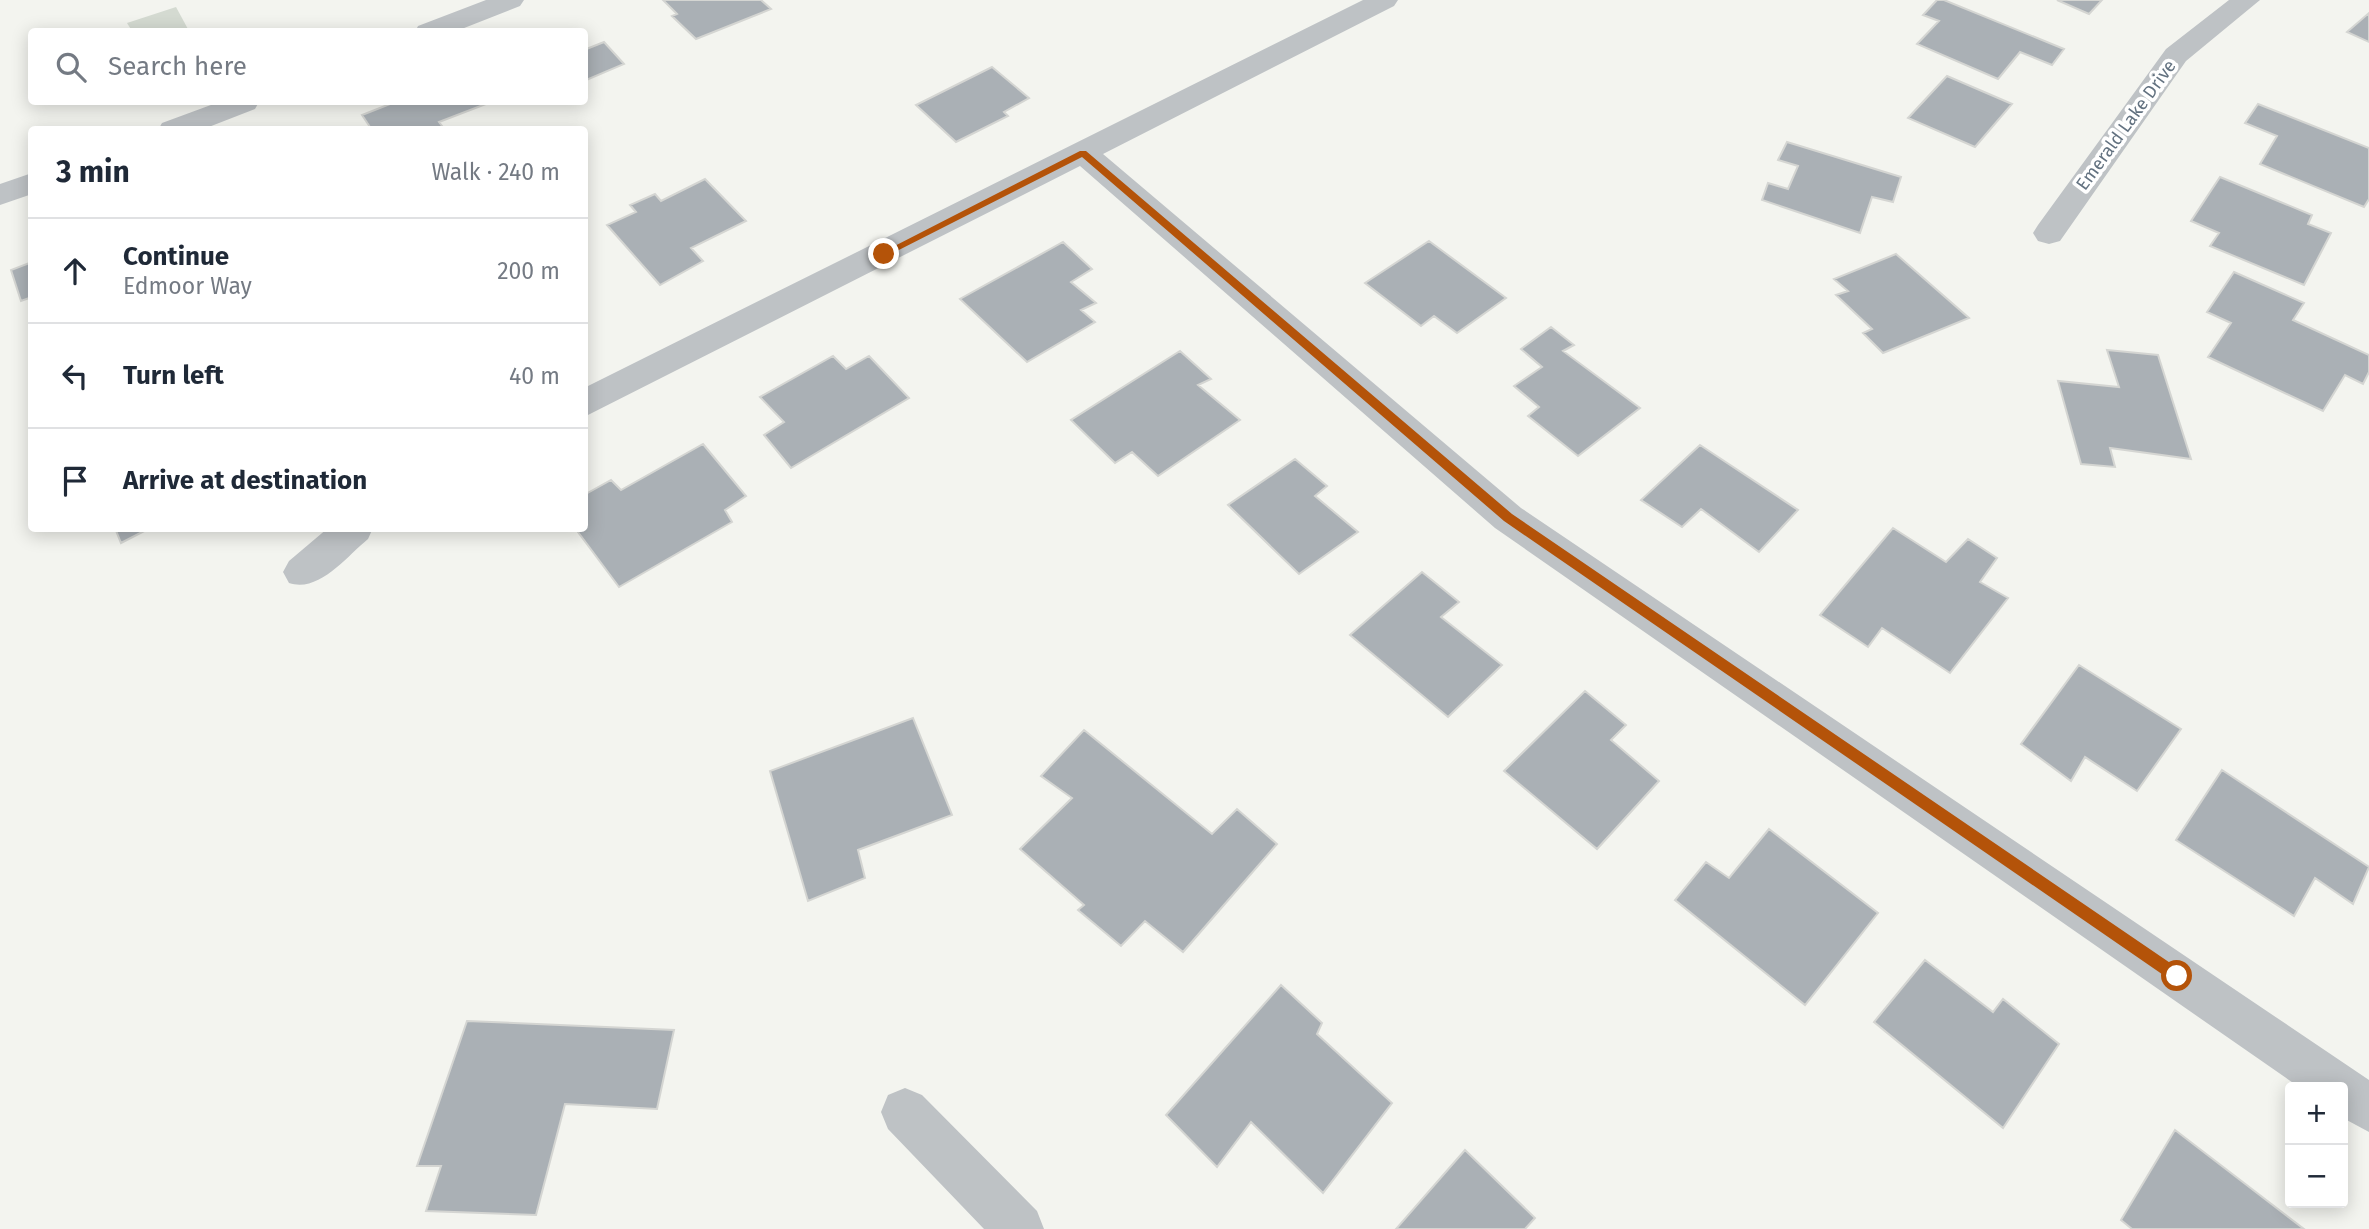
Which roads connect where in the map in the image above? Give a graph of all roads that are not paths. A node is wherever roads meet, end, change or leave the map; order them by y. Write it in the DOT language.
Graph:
graph roads {
  1 [pos="510,0"];
  2 [pos="1384,0"];
  3 [pos="2246,0"];
  4 [pos="438,28"];
  5 [pos="237,105"];
  6 [pos="182,126"];
  7 [pos="1083,153"];
  8 [pos="28,184"];
  9 [pos="0,195"];
  10 [pos="2049,233"];
  11 [pos="588,402"];
  12 [pos="350,532"];
  13 [pos="302,572"];
  14 [pos="2332,1082"];
  15 [pos="2348,1093"];
  16 [pos="2369,1108"];
  17 [pos="905,1112"];
  18 [pos="1019,1229"];
  1 -- 4 [label="street"];
  2 -- 7 [label="street"];
  3 -- 10 [label="street, Emerald Lake Drive"];
  5 -- 6 [label="street"];
  7 -- 11 [label="street"];
  7 -- 14 [label="street"];
  8 -- 9 [label="street"];
  12 -- 13 [label="street"];
  15 -- 16 [label="street"];
  17 -- 18 [label="street"];
}
